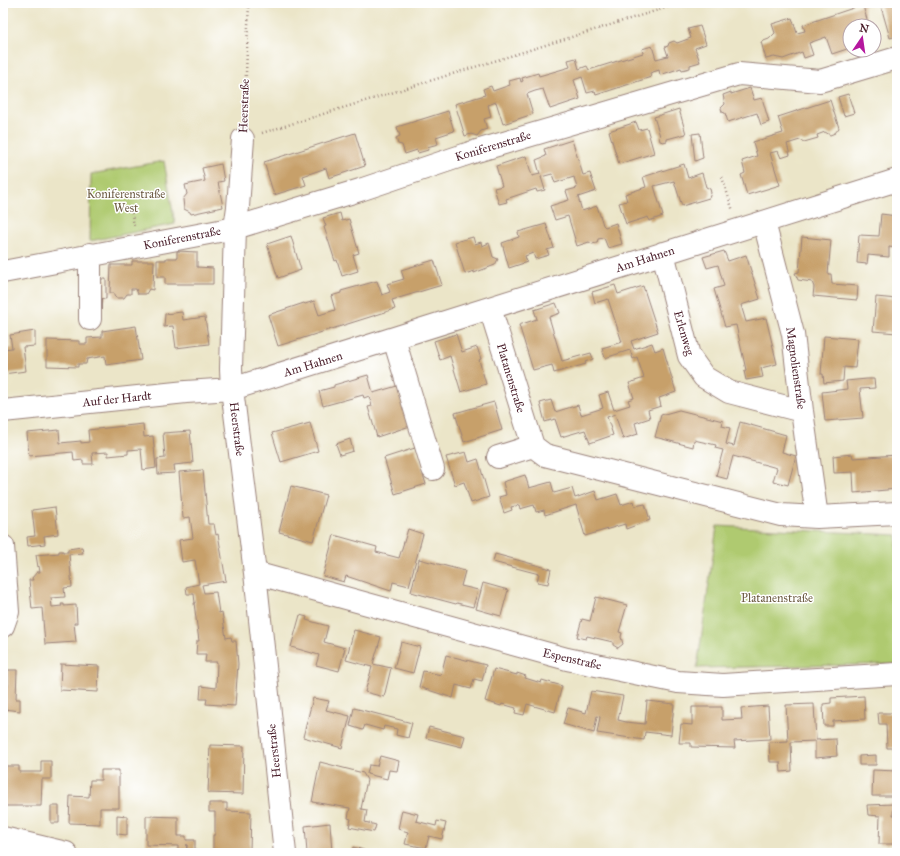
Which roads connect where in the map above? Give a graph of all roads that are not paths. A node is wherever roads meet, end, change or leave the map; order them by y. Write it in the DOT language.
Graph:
graph roads {
  1 [pos="897,58"];
  2 [pos="243,139"];
  3 [pos="897,180"];
  4 [pos="764,222"];
  5 [pos="235,228"];
  6 [pos="90,254"];
  7 [pos="663,254"];
  8 [pos="3,272"];
  9 [pos="490,308"];
  10 [pos="90,319"];
  11 [pos="394,339"];
  12 [pos="232,389"];
  13 [pos="3,410"];
  14 [pos="802,411"];
  15 [pos="532,446"];
  16 [pos="498,458"];
  17 [pos="433,469"];
  18 [pos="897,513"];
  19 [pos="817,517"];
  20 [pos="3,551"];
  21 [pos="255,573"];
  22 [pos="3,626"];
  23 [pos="897,674"];
  24 [pos="3,838"];
  25 [pos="66,853"];
  26 [pos="285,853"];
  1 -- 5 [label="street, Koniferenstraße"];
  2 -- 5 [label="street, Heerstraße"];
  3 -- 4 [label="street, Am Hahnen"];
  4 -- 7 [label="street, Am Hahnen"];
  4 -- 14 [label="street, Magnolienstraße"];
  5 -- 6 [label="street, Koniferenstraße"];
  5 -- 12 [label="street, Heerstraße"];
  6 -- 8 [label="street, Koniferenstraße"];
  6 -- 10 [label="street"];
  7 -- 9 [label="street, Am Hahnen"];
  7 -- 14 [label="street, Erlenweg"];
  9 -- 11 [label="street, Am Hahnen"];
  9 -- 15 [label="street, Platanenstraße"];
  11 -- 12 [label="street, Am Hahnen"];
  11 -- 17 [label="street"];
  12 -- 13 [label="street, Auf der Hardt"];
  12 -- 21 [label="street, Heerstraße"];
  14 -- 19 [label="street, Magnolienstraße"];
  15 -- 16 [label="street"];
  15 -- 19 [label="street"];
  18 -- 19 [label="street"];
  20 -- 22 [label="street"];
  21 -- 23 [label="street, Espenstraße"];
  21 -- 26 [label="street, Heerstraße"];
  24 -- 25 [label="street"];
}
